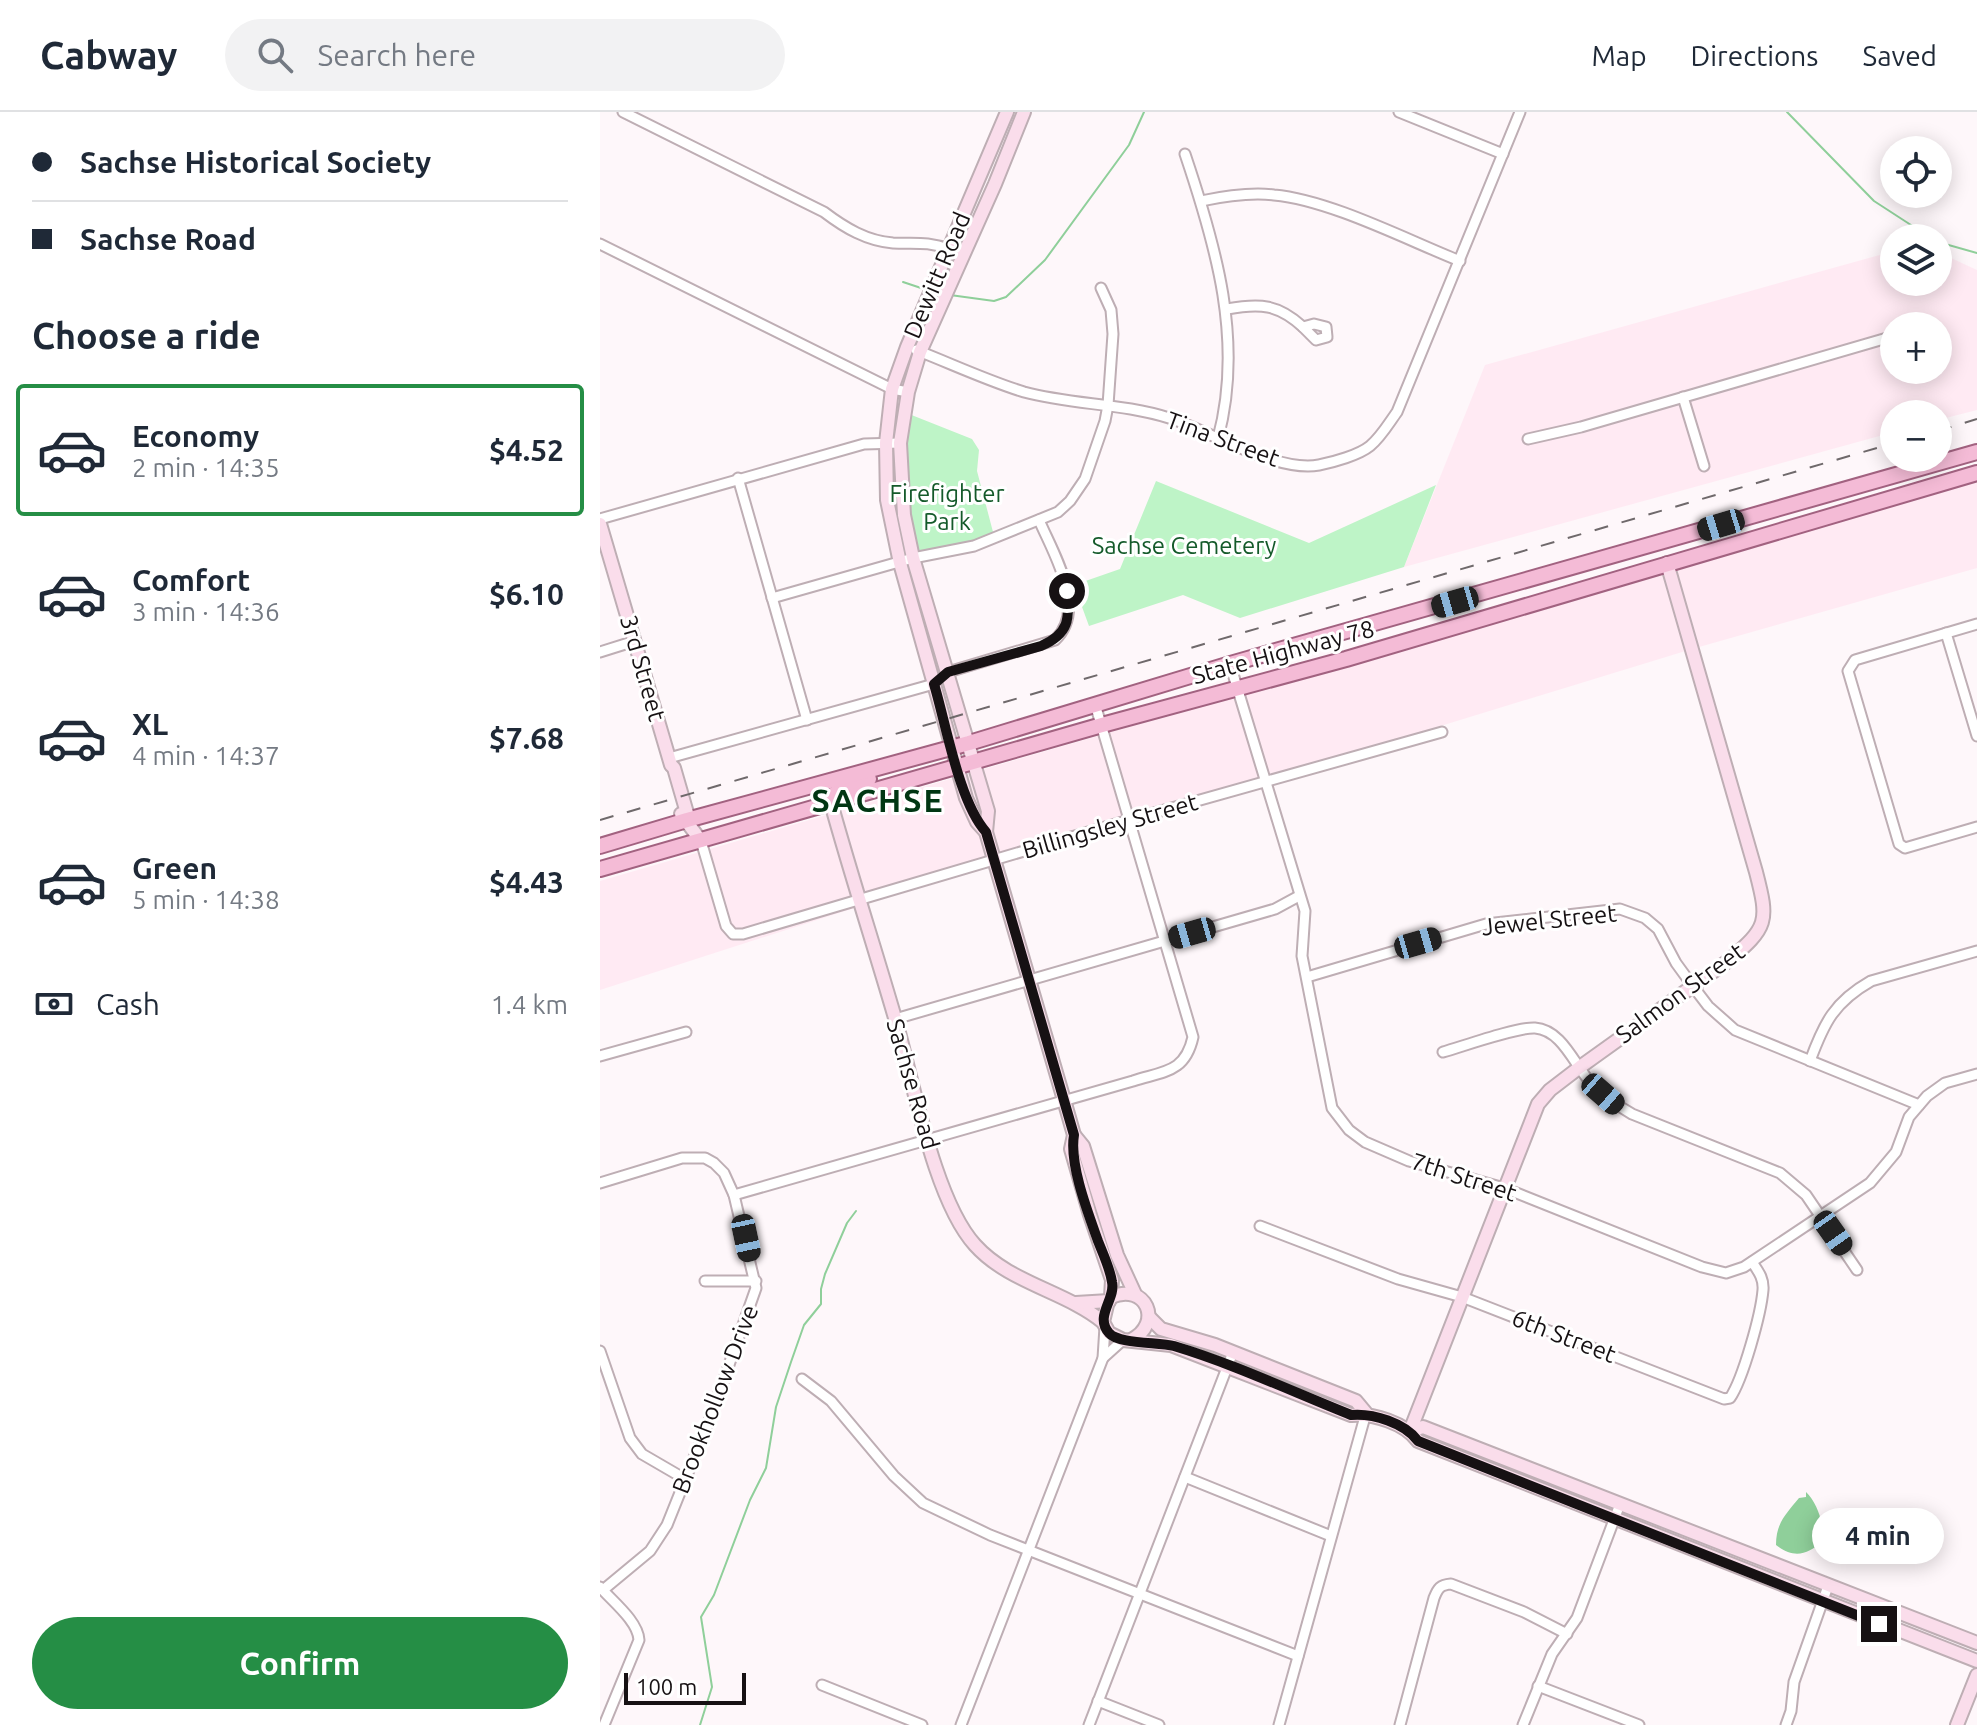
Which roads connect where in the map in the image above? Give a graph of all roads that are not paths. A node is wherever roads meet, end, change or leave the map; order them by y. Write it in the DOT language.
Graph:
graph roads {
  1 [pos="623,112"];
  2 [pos="1007,112"];
  3 [pos="1024,112"];
  4 [pos="1399,112"];
  5 [pos="1520,112"];
  6 [pos="1185,154"];
  7 [pos="1503,154"];
  8 [pos="1201,201"];
  9 [pos="964,212"];
  10 [pos="980,219"];
  11 [pos="600,244"];
  12 [pos="948,249"];
  13 [pos="963,256"];
  14 [pos="1460,261"];
  15 [pos="1101,288"];
  16 [pos="1227,309"];
  17 [pos="1303,327"];
  18 [pos="1880,340"];
  19 [pos="907,347"];
  20 [pos="920,352"];
  21 [pos="892,389"];
  22 [pos="908,392"];
  23 [pos="1683,397"];
  24 [pos="1108,405"];
  25 [pos="1218,438"];
  26 [pos="1528,439"];
  27 [pos="893,443"];
  28 [pos="1977,452"];
  29 [pos="1704,466"];
  30 [pos="1977,473"];
  31 [pos="738,478"];
  32 [pos="1039,520"];
  33 [pos="600,522"];
  34 [pos="913,558"];
  35 [pos="900,563"];
  36 [pos="1667,563"];
  37 [pos="772,598"];
  38 [pos="1977,624"];
  39 [pos="1946,633"];
  40 [pos="1340,635"];
  41 [pos="635,641"];
  42 [pos="941,649"];
  43 [pos="600,652"];
  44 [pos="925,653"];
  45 [pos="1346,659"];
  46 [pos="1230,664"];
  47 [pos="948,672"];
  48 [pos="934,684"];
  49 [pos="1237,687"];
  50 [pos="1095,704"];
  51 [pos="807,720"];
  52 [pos="1102,725"];
  53 [pos="1442,732"];
  54 [pos="1977,736"];
  55 [pos="969,743"];
  56 [pos="952,748"];
  57 [pos="670,762"];
  58 [pos="974,762"];
  59 [pos="957,767"];
  60 [pos="876,769"];
  61 [pos="1265,783"];
  62 [pos="831,803"];
  63 [pos="687,820"];
  64 [pos="1129,820"];
  65 [pos="1977,827"];
  66 [pos="986,832"];
  67 [pos="701,841"];
  68 [pos="600,846"];
  69 [pos="994,859"];
  70 [pos="600,869"];
  71 [pos="1299,896"];
  72 [pos="859,899"];
  73 [pos="733,934"];
  74 [pos="1164,941"];
  75 [pos="1977,951"];
  76 [pos="1307,977"];
  77 [pos="1030,980"];
  78 [pos="1692,985"];
  79 [pos="895,1019"];
  80 [pos="686,1032"];
  81 [pos="1443,1052"];
  82 [pos="600,1056"];
  83 [pos="1810,1061"];
  84 [pos="1580,1067"];
  85 [pos="1977,1074"];
  86 [pos="1064,1100"];
  87 [pos="1919,1105"];
  88 [pos="1074,1135"];
  89 [pos="928,1139"];
  90 [pos="600,1183"];
  91 [pos="1504,1188"];
  92 [pos="734,1195"];
  93 [pos="1821,1215"];
  94 [pos="1260,1226"];
  95 [pos="1752,1262"];
  96 [pos="1857,1270"];
  97 [pos="705,1281"];
  98 [pos="756,1281"];
  99 [pos="1135,1294"];
  100 [pos="1462,1297"];
  101 [pos="1110,1299"];
  102 [pos="1076,1303"];
  103 [pos="1149,1317"];
  104 [pos="1104,1324"];
  105 [pos="1127,1340"];
  106 [pos="600,1351"];
  107 [pos="1233,1352"];
  108 [pos="1103,1358"];
  109 [pos="1228,1367"];
  110 [pos="802,1379"];
  111 [pos="1366,1413"];
  112 [pos="1410,1431"];
  113 [pos="1185,1477"];
  114 [pos="685,1479"];
  115 [pos="1620,1504"];
  116 [pos="1615,1519"];
  117 [pos="1331,1536"];
  118 [pos="1029,1549"];
  119 [pos="1828,1586"];
  120 [pos="601,1589"];
  121 [pos="1140,1593"];
  122 [pos="1823,1600"];
  123 [pos="1567,1634"];
  124 [pos="1977,1643"];
  125 [pos="1298,1656"];
  126 [pos="1977,1661"];
  127 [pos="1977,1675"];
  128 [pos="822,1685"];
  129 [pos="1538,1686"];
  130 [pos="1098,1701"];
  131 [pos="604,1725"];
  132 [pos="922,1725"];
  133 [pos="961,1725"];
  134 [pos="1089,1725"];
  135 [pos="1159,1725"];
  136 [pos="1279,1725"];
  137 [pos="1400,1725"];
  138 [pos="1523,1725"];
  139 [pos="1639,1725"];
  140 [pos="1786,1725"];
  141 [pos="1957,1725"];
  1 -- 12 [label="street"];
  2 -- 9 [label="main road, Dewitt Road"];
  3 -- 10 [label="main road, Dewitt Road"];
  4 -- 7 [label="street"];
  5 -- 7 [label="street, Tina Street"];
  6 -- 8 [label="street"];
  7 -- 14 [label="street, Tina Street"];
  8 -- 14 [label="street"];
  8 -- 16 [label="street"];
  9 -- 10 [label="main road"];
  9 -- 12 [label="main road, Dewitt Road"];
  10 -- 13 [label="main road, Dewitt Road"];
  11 -- 21 [label="street"];
  12 -- 13 [label="main road"];
  12 -- 19 [label="main road, Dewitt Road"];
  13 -- 20 [label="main road, Dewitt Road"];
  14 -- 25 [label="street, Tina Street"];
  15 -- 24 [label="street"];
  16 -- 17 [label="street"];
  16 -- 25 [label="street"];
  18 -- 23 [label="street"];
  19 -- 20 [label="street, Tina Street"];
  19 -- 21 [label="main road, Dewitt Road"];
  20 -- 22 [label="main road, Dewitt Road"];
  20 -- 24 [label="street, Tina Street"];
  21 -- 22 [label="street"];
  21 -- 27 [label="main road, Dewitt Road"];
  22 -- 27 [label="main road, Dewitt Road"];
  23 -- 26 [label="street"];
  23 -- 29 [label="street"];
  24 -- 25 [label="street, Tina Street"];
  24 -- 32 [label="street"];
  27 -- 31 [label="street"];
  27 -- 34 [label="main road"];
  27 -- 35 [label="main road"];
  28 -- 40 [label="main road, State Highway 78"];
  30 -- 36 [label="main road, State Highway 78"];
  31 -- 33 [label="street"];
  31 -- 37 [label="street"];
  32 -- 34 [label="street"];
  32 -- 47 [label="street"];
  33 -- 41 [label="main road, 3rd Street"];
  34 -- 35 [label="street"];
  34 -- 42 [label="main road"];
  35 -- 37 [label="street"];
  35 -- 44 [label="main road"];
  36 -- 45 [label="main road, State Highway 78"];
  36 -- 78 [label="main road, Salmon Street"];
  37 -- 51 [label="street"];
  38 -- 39 [label="street"];
  39 -- 54 [label="street"];
  39 -- 65 [label="street"];
  40 -- 45 [label="main road"];
  40 -- 46 [label="main road, State Highway 78"];
  41 -- 43 [label="street"];
  41 -- 57 [label="main road, 3rd Street"];
  42 -- 44 [label="main road"];
  42 -- 47 [label="main road"];
  44 -- 48 [label="main road"];
  45 -- 49 [label="main road, State Highway 78"];
  46 -- 49 [label="street, 7th Street"];
  46 -- 50 [label="main road, State Highway 78"];
  47 -- 48 [label="street"];
  47 -- 55 [label="main road"];
  48 -- 51 [label="street"];
  48 -- 56 [label="main road"];
  49 -- 52 [label="main road, State Highway 78"];
  49 -- 61 [label="street, 7th Street"];
  50 -- 52 [label="street"];
  50 -- 55 [label="main road, State Highway 78"];
  51 -- 57 [label="street"];
  52 -- 58 [label="main road, State Highway 78"];
  52 -- 64 [label="street"];
  53 -- 61 [label="street, Billingsley Street"];
  55 -- 56 [label="main road, State Highway 78"];
  55 -- 58 [label="main road"];
  56 -- 59 [label="main road"];
  56 -- 60 [label="main road, State Highway 78"];
  57 -- 63 [label="main road, 3rd Street"];
  58 -- 59 [label="main road, State Highway 78"];
  58 -- 66 [label="main road"];
  59 -- 62 [label="main road, State Highway 78"];
  59 -- 66 [label="main road"];
  60 -- 62 [label="main road"];
  60 -- 63 [label="main road, State Highway 78"];
  61 -- 64 [label="street, Billingsley Street"];
  61 -- 71 [label="street, 7th Street"];
  62 -- 67 [label="main road, State Highway 78"];
  62 -- 72 [label="main road, Sachse Road"];
  63 -- 67 [label="main road, 3rd Street"];
  63 -- 68 [label="main road, State Highway 78"];
  64 -- 69 [label="street, Billingsley Street"];
  64 -- 74 [label="street"];
  66 -- 69 [label="main road"];
  67 -- 70 [label="main road, State Highway 78"];
  67 -- 73 [label="street, 3rd Street"];
  69 -- 72 [label="street, Billingsley Street"];
  69 -- 77 [label="main road"];
  71 -- 74 [label="street"];
  71 -- 76 [label="street, 7th Street"];
  72 -- 73 [label="street, Billingsley Street"];
  72 -- 79 [label="main road, Sachse Road"];
  74 -- 77 [label="street"];
  74 -- 86 [label="street"];
  75 -- 83 [label="street"];
  76 -- 78 [label="street, Jewel Street"];
  76 -- 91 [label="street, 7th Street"];
  77 -- 79 [label="street"];
  77 -- 86 [label="main road"];
  78 -- 83 [label="street, Jewel Street"];
  78 -- 84 [label="main road, Salmon Street"];
  79 -- 89 [label="main road, Sachse Road"];
  80 -- 82 [label="street"];
  81 -- 84 [label="street"];
  83 -- 87 [label="street, Jewel Street"];
  84 -- 91 [label="main road, Salmon Street"];
  84 -- 93 [label="street"];
  85 -- 87 [label="street, 7th Street"];
  86 -- 88 [label="main road"];
  86 -- 89 [label="street"];
  87 -- 93 [label="street, 7th Street"];
  88 -- 99 [label="main road"];
  88 -- 101 [label="main road"];
  89 -- 92 [label="street"];
  89 -- 102 [label="main road, Sachse Road"];
  90 -- 92 [label="street, Brookhollow Drive"];
  91 -- 95 [label="street, 7th Street"];
  91 -- 100 [label="main road, Salmon Street"];
  92 -- 98 [label="street, Brookhollow Drive"];
  93 -- 95 [label="street, 7th Street"];
  93 -- 96 [label="street"];
  94 -- 100 [label="street, 6th Street"];
  95 -- 100 [label="street, 6th Street"];
  97 -- 98 [label="street"];
  98 -- 114 [label="street, Brookhollow Drive"];
  99 -- 101 [label="main road"];
  99 -- 103 [label="main road"];
  100 -- 112 [label="main road, Salmon Street"];
  101 -- 102 [label="main road"];
  101 -- 104 [label="main road"];
  102 -- 104 [label="main road, Sachse Road"];
  103 -- 105 [label="main road"];
  103 -- 107 [label="main road"];
  104 -- 105 [label="main road"];
  104 -- 108 [label="street"];
  105 -- 108 [label="street"];
  105 -- 109 [label="main road"];
  106 -- 114 [label="street"];
  107 -- 109 [label="street"];
  107 -- 111 [label="main road"];
  108 -- 118 [label="street"];
  109 -- 111 [label="main road"];
  109 -- 113 [label="street"];
  110 -- 118 [label="street"];
  111 -- 112 [label="main road"];
  111 -- 117 [label="street"];
  112 -- 115 [label="main road"];
  112 -- 116 [label="main road"];
  113 -- 117 [label="street"];
  113 -- 121 [label="street"];
  114 -- 120 [label="street, Brookhollow Drive"];
  115 -- 116 [label="street"];
  115 -- 119 [label="main road"];
  116 -- 122 [label="main road"];
  116 -- 123 [label="street"];
  117 -- 125 [label="street"];
  118 -- 121 [label="street"];
  118 -- 133 [label="street"];
  119 -- 122 [label="street"];
  119 -- 124 [label="main road"];
  120 -- 131 [label="street"];
  121 -- 125 [label="street"];
  121 -- 130 [label="street"];
  122 -- 126 [label="main road"];
  122 -- 140 [label="street"];
  123 -- 129 [label="street"];
  123 -- 137 [label="street"];
  125 -- 136 [label="street"];
  127 -- 141 [label="main road"];
  128 -- 132 [label="street"];
  129 -- 138 [label="street"];
  129 -- 139 [label="street"];
  130 -- 134 [label="street"];
  130 -- 135 [label="street"];
}
